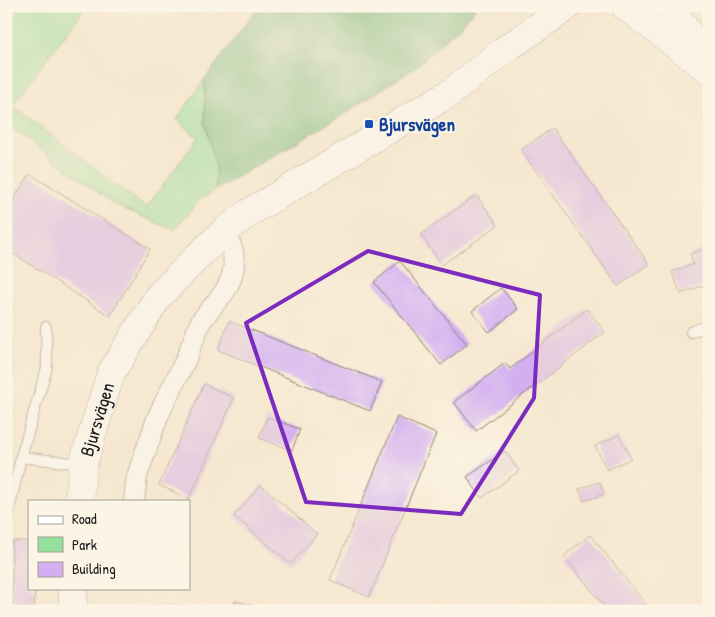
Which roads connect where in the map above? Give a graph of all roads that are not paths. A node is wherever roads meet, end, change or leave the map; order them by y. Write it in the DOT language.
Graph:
graph roads {
  1 [pos="542,6"];
  2 [pos="568,6"];
  3 [pos="625,6"];
  4 [pos="670,6"];
  5 [pos="503,51"];
  6 [pos="709,63"];
  7 [pos="709,70"];
  8 [pos="226,230"];
  9 [pos="709,324"];
  10 [pos="46,327"];
  11 [pos="691,332"];
  12 [pos="22,457"];
  13 [pos="83,464"];
  14 [pos="79,500"];
  15 [pos="134,500"];
  16 [pos="6,524"];
  17 [pos="73,590"];
  18 [pos="72,611"];
  1 -- 5 [label="street, Bjursvägen"];
  2 -- 5 [label="street, Bjursvägen"];
  3 -- 7 [label="street"];
  4 -- 6 [label="street"];
  5 -- 8 [label="street, Bjursvägen"];
  8 -- 13 [label="street, Bjursvägen"];
  8 -- 15 [label="street"];
  9 -- 11 [label="lane"];
  10 -- 12 [label="lane"];
  12 -- 13 [label="lane"];
  12 -- 16 [label="lane"];
  13 -- 14 [label="street, Bjursvägen"];
  17 -- 18 [label="street"];
}
